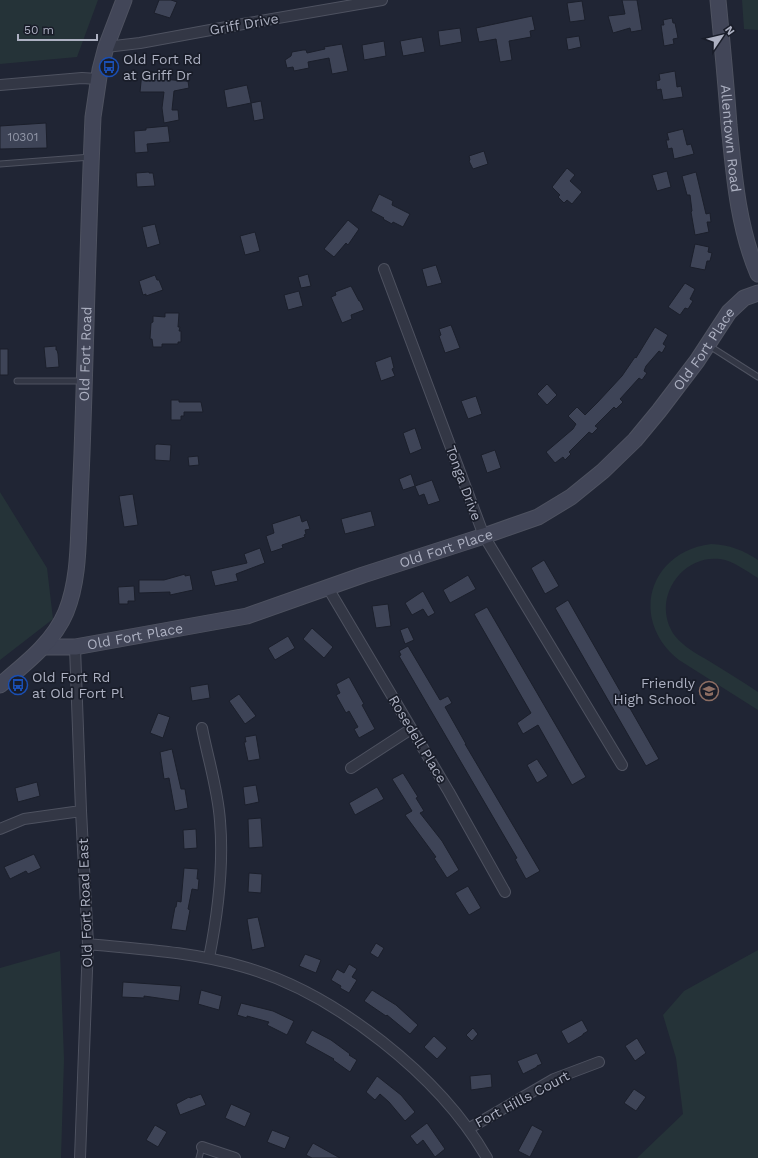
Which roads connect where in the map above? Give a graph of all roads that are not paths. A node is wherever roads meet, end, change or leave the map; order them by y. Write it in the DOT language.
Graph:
graph roads {
  1 [pos="124,0"];
  2 [pos="382,0"];
  3 [pos="718,0"];
  4 [pos="106,47"];
  5 [pos="98,80"];
  6 [pos="0,85"];
  7 [pos="92,157"];
  8 [pos="0,164"];
  9 [pos="384,269"];
  10 [pos="758,274"];
  11 [pos="758,293"];
  12 [pos="708,345"];
  13 [pos="758,377"];
  14 [pos="17,380"];
  15 [pos="85,381"];
  16 [pos="484,536"];
  17 [pos="328,588"];
  18 [pos="43,647"];
  19 [pos="75,647"];
  20 [pos="0,685"];
  21 [pos="202,728"];
  22 [pos="411,729"];
  23 [pos="622,765"];
  24 [pos="351,768"];
  25 [pos="81,812"];
  26 [pos="0,829"];
  27 [pos="505,892"];
  28 [pos="88,944"];
  29 [pos="209,958"];
  30 [pos="599,1062"];
  31 [pos="468,1129"];
  32 [pos="202,1147"];
  33 [pos="80,1158"];
  34 [pos="199,1158"];
  35 [pos="235,1158"];
  36 [pos="487,1158"];
  1 -- 4 [label="main road, Old Fort Road"];
  2 -- 4 [label="street, Griff Drive"];
  3 -- 10 [label="main road, Allentown Road"];
  4 -- 5 [label="main road, Old Fort Road"];
  5 -- 6 [label="street"];
  5 -- 7 [label="main road, Old Fort Road"];
  7 -- 8 [label="lane"];
  7 -- 15 [label="main road, Old Fort Road"];
  9 -- 16 [label="street, Tonga Drive"];
  11 -- 12 [label="main road, Old Fort Place"];
  12 -- 13 [label="lane"];
  12 -- 16 [label="main road, Old Fort Place"];
  14 -- 15 [label="lane"];
  15 -- 18 [label="main road, Old Fort Road"];
  16 -- 17 [label="main road, Old Fort Place"];
  16 -- 23 [label="street, Tonga Drive"];
  17 -- 19 [label="main road, Old Fort Place"];
  17 -- 22 [label="street, Rosedell Place"];
  18 -- 19 [label="main road, Old Fort Place"];
  18 -- 20 [label="main road, Old Fort Road"];
  19 -- 25 [label="street, Old Fort Road East"];
  21 -- 29 [label="street"];
  22 -- 24 [label="street"];
  22 -- 27 [label="street, Rosedell Place"];
  25 -- 26 [label="street"];
  25 -- 28 [label="street, Old Fort Road East"];
  28 -- 29 [label="street"];
  28 -- 33 [label="street, Old Fort Road East"];
  29 -- 31 [label="street"];
  30 -- 31 [label="street, Fort Hills Court"];
  31 -- 36 [label="street"];
  32 -- 34 [label="lane"];
  32 -- 35 [label="street"];
}
